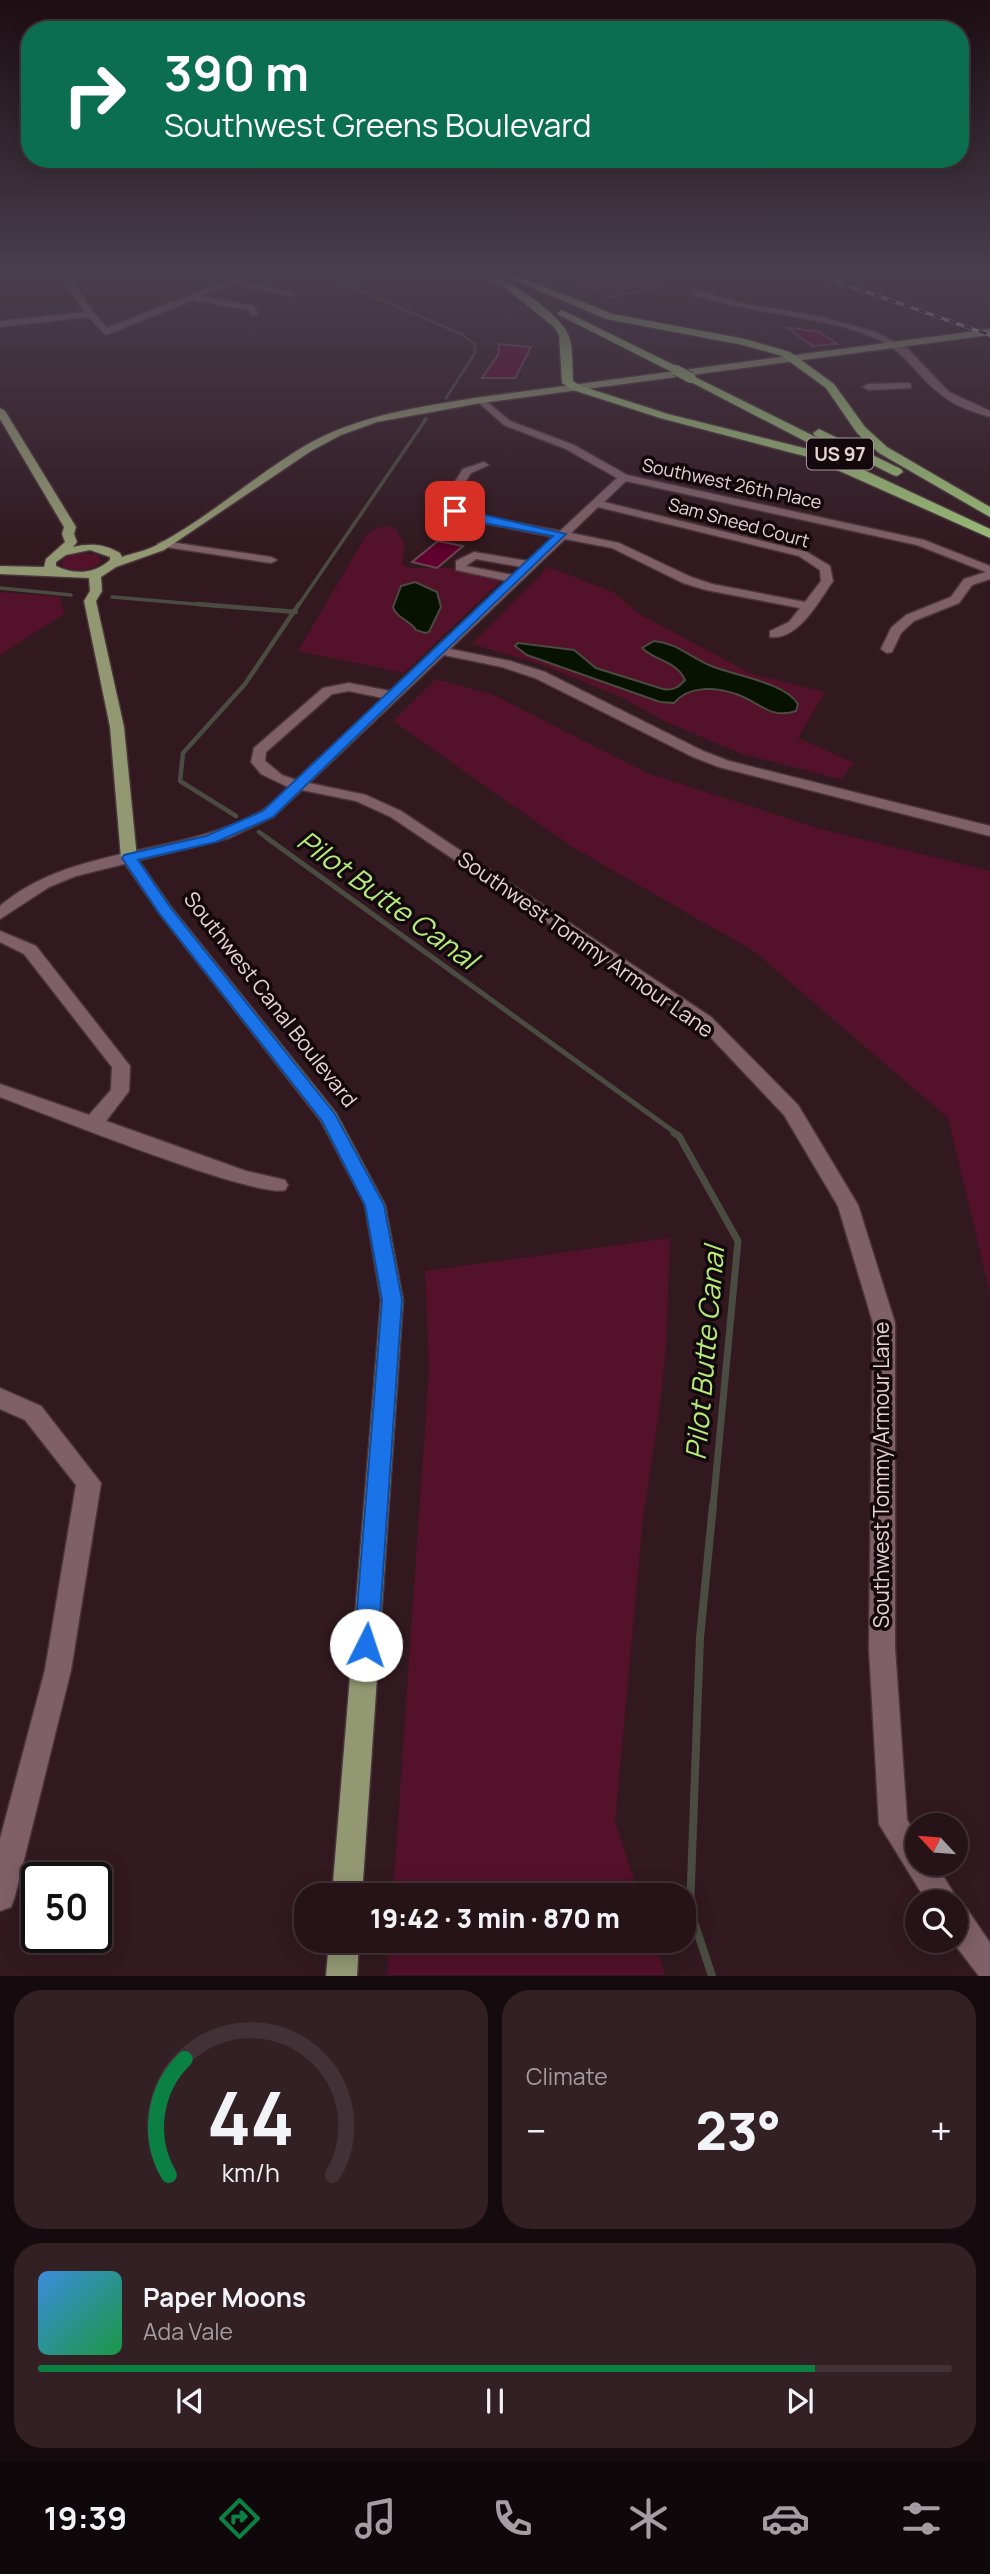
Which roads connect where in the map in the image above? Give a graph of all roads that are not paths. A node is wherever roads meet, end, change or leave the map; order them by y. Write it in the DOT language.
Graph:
graph roads {
  1 [pos="567,365"];
  2 [pos="667,365"];
  3 [pos="678,365"];
  4 [pos="748,365"];
  5 [pos="803,365"];
  6 [pos="921,365"];
  7 [pos="695,374"];
  8 [pos="908,386"];
  9 [pos="868,387"];
  10 [pos="577,388"];
  11 [pos="481,401"];
  12 [pos="0,411"];
  13 [pos="990,414"];
  14 [pos="484,466"];
  15 [pos="624,477"];
  16 [pos="595,503"];
  17 [pos="990,515"];
  18 [pos="70,527"];
  19 [pos="990,528"];
  20 [pos="561,534"];
  21 [pos="990,534"];
  22 [pos="163,544"];
  23 [pos="105,549"];
  24 [pos="271,560"];
  25 [pos="0,564"];
  26 [pos="57,564"];
  27 [pos="114,564"];
  28 [pos="528,565"];
  29 [pos="0,570"];
  30 [pos="99,572"];
  31 [pos="990,573"];
  32 [pos="514,579"];
  33 [pos="90,601"];
  34 [pos="807,606"];
  35 [pos="774,634"];
  36 [pos="887,649"];
  37 [pos="439,650"];
  38 [pos="392,696"];
  39 [pos="300,785"];
  40 [pos="990,831"];
  41 [pos="129,858"];
  42 [pos="0,914"];
  43 [pos="0,936"];
  44 [pos="0,1090"];
  45 [pos="93,1124"];
  46 [pos="278,1185"];
  47 [pos="0,1398"];
  48 [pos="905,1842"];
  49 [pos="348,1883"];
  50 [pos="0,1896"];
  51 [pos="968,1938"];
  52 [pos="343,1953"];
  53 [pos="990,1965"];
  54 [pos="341,1976"];
  1 -- 10 [label="highway"];
  2 -- 7 [label="highway, US 97, bridge"];
  3 -- 7 [label="highway, US 97"];
  4 -- 10 [label="main road"];
  5 -- 17 [label="highway"];
  6 -- 13 [label="street"];
  7 -- 17 [label="highway, US 97"];
  7 -- 19 [label="highway, US 97"];
  8 -- 9 [label="street"];
  10 -- 11 [label="main road"];
  10 -- 21 [label="highway"];
  11 -- 15 [label="street, Southwest 26th Place"];
  11 -- 22 [label="main road"];
  12 -- 18 [label="main road"];
  14 -- 20 [label="street"];
  15 -- 16 [label="street"];
  15 -- 31 [label="street, Southwest 26th Place"];
  16 -- 20 [label="street"];
  16 -- 34 [label="street, Sam Sneed Court"];
  18 -- 23 [label="main road"];
  18 -- 26 [label="main road"];
  20 -- 28 [label="street"];
  20 -- 34 [label="street"];
  22 -- 23 [label="main road"];
  22 -- 24 [label="street"];
  22 -- 27 [label="main road"];
  23 -- 26 [label="main road"];
  23 -- 27 [label="main road"];
  25 -- 26 [label="main road"];
  26 -- 29 [label="main road"];
  26 -- 30 [label="main road"];
  26 -- 33 [label="main road"];
  27 -- 30 [label="main road"];
  28 -- 32 [label="street"];
  28 -- 32 [label="street"];
  30 -- 33 [label="main road, Southwest Canal Boulevard"];
  31 -- 36 [label="street"];
  32 -- 37 [label="street"];
  33 -- 41 [label="main road, Southwest Canal Boulevard"];
  34 -- 35 [label="street, Sam Sneed Court"];
  37 -- 38 [label="street"];
  37 -- 40 [label="street"];
  38 -- 39 [label="street"];
  38 -- 39 [label="street, Southwest Tommy Armour Lane"];
  39 -- 41 [label="street"];
  39 -- 48 [label="street, Southwest Tommy Armour Lane"];
  41 -- 42 [label="street"];
  41 -- 49 [label="main road, Southwest Canal Boulevard"];
  43 -- 45 [label="street"];
  44 -- 45 [label="street"];
  45 -- 46 [label="street"];
  47 -- 50 [label="street"];
  51 -- 53 [label="street"];
  52 -- 54 [label="main road"];
}
